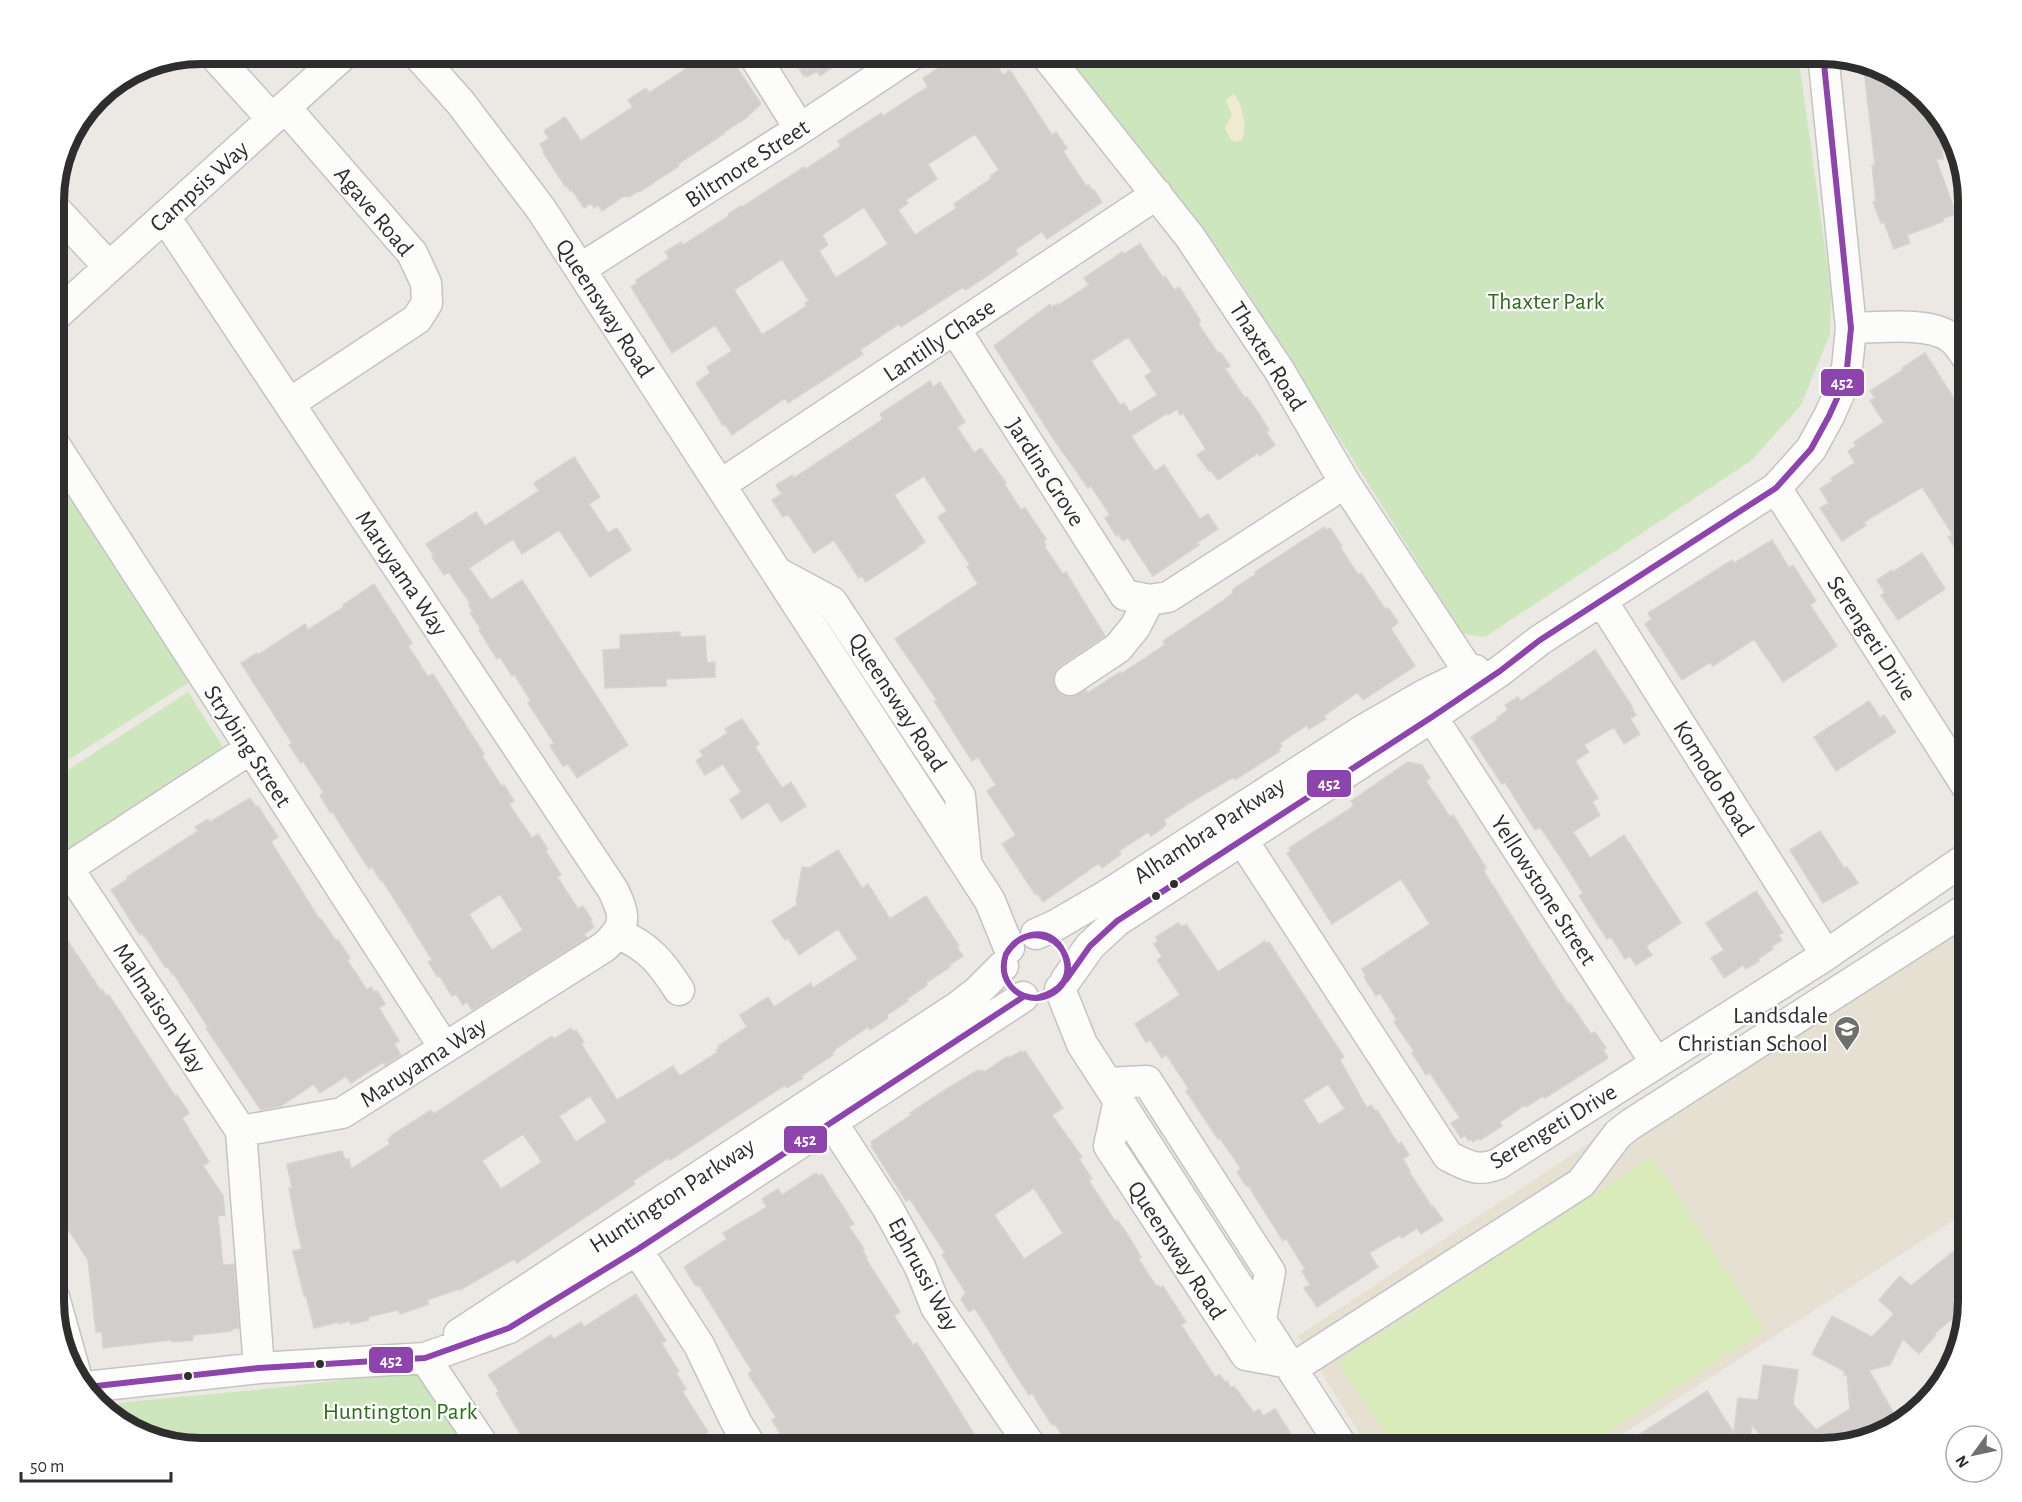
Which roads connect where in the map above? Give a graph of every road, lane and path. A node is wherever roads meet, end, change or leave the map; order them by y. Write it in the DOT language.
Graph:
graph roads {
  1 [pos="225,65"];
  2 [pos="332,65"];
  3 [pos="426,65"];
  4 [pos="760,65"];
  5 [pos="896,65"];
  6 [pos="1055,65"];
  7 [pos="1824,65"];
  8 [pos="279,113"];
  9 [pos="800,129"];
  10 [pos="1157,194"];
  11 [pos="165,217"];
  12 [pos="65,220"];
  13 [pos="110,267"];
  14 [pos="580,269"];
  15 [pos="65,307"];
  16 [pos="1851,328"];
  17 [pos="954,329"];
  18 [pos="1958,346"];
  19 [pos="290,403"];
  20 [pos="65,461"];
  21 [pos="1345,483"];
  22 [pos="720,485"];
  23 [pos="1776,488"];
  24 [pos="1149,600"];
  25 [pos="1602,601"];
  26 [pos="1527,646"];
  27 [pos="1469,672"];
  28 [pos="1070,680"];
  29 [pos="1432,717"];
  30 [pos="250,749"];
  31 [pos="1958,772"];
  32 [pos="1243,841"];
  33 [pos="1958,864"];
  34 [pos="1958,914"];
  35 [pos="619,934"];
  36 [pos="1020,946"];
  37 [pos="1826,955"];
  38 [pos="679,990"];
  39 [pos="1045,991"];
  40 [pos="444,1047"];
  41 [pos="1656,1063"];
  42 [pos="1113,1091"];
  43 [pos="825,1111"];
  44 [pos="241,1131"];
  45 [pos="630,1238"];
  46 [pos="425,1358"];
  47 [pos="1291,1365"];
  48 [pos="259,1368"];
  49 [pos="95,1386"];
  50 [pos="478,1438"];
  51 [pos="746,1438"];
  52 [pos="1025,1438"];
  53 [pos="1338,1438"];
  1 -- 8 [label="street, Agave Road"];
  2 -- 8 [label="street, Campsis Way"];
  3 -- 14 [label="street, Queensway Road"];
  4 -- 9 [label="street"];
  5 -- 9 [label="street, Biltmore Street"];
  6 -- 10 [label="street, Thaxter Road"];
  7 -- 16 [label="street, Alhambra Parkway"];
  8 -- 11 [label="street, Campsis Way"];
  8 -- 19 [label="street, Agave Road"];
  9 -- 14 [label="street, Biltmore Street"];
  10 -- 17 [label="street, Lantilly Chase"];
  10 -- 21 [label="street, Thaxter Road"];
  11 -- 13 [label="street, Campsis Way"];
  11 -- 19 [label="street, Maruyama Way"];
  12 -- 13 [label="street"];
  13 -- 15 [label="street, Campsis Way"];
  14 -- 22 [label="street, Queensway Road"];
  16 -- 18 [label="street"];
  16 -- 23 [label="street, Alhambra Parkway"];
  17 -- 22 [label="street, Lantilly Chase"];
  17 -- 24 [label="street, Jardins Grove"];
  19 -- 35 [label="street, Maruyama Way"];
  20 -- 30 [label="street, Strybing Street"];
  21 -- 24 [label="street"];
  21 -- 27 [label="street, Thaxter Road"];
  22 -- 36 [label="street, Queensway Road"];
  23 -- 25 [label="street, Alhambra Parkway"];
  23 -- 31 [label="street, Serengeti Drive"];
  24 -- 28 [label="street"];
  25 -- 26 [label="street, Alhambra Parkway"];
  25 -- 37 [label="street, Komodo Road"];
  26 -- 27 [label="street, Alhambra Parkway"];
  26 -- 29 [label="street, Alhambra Parkway"];
  27 -- 36 [label="street, Alhambra Parkway"];
  29 -- 32 [label="street, Alhambra Parkway"];
  29 -- 41 [label="street, Yellowstone Street"];
  30 -- 40 [label="street, Strybing Street"];
  30 -- 44 [label="street, Malmaison Way"];
  32 -- 39 [label="street, Alhambra Parkway"];
  32 -- 41 [label="street, Serengeti Drive"];
  33 -- 37 [label="street, Serengeti Drive"];
  34 -- 47 [label="street"];
  35 -- 38 [label="street"];
  35 -- 40 [label="street, Maruyama Way"];
  36 -- 39 [label="street, Queensway Road"];
  36 -- 39 [label="street"];
  36 -- 43 [label="street, Huntington Parkway"];
  37 -- 41 [label="street, Serengeti Drive"];
  39 -- 42 [label="street, Queensway Road"];
  39 -- 43 [label="street, Huntington Parkway"];
  40 -- 44 [label="street, Maruyama Way"];
  42 -- 47 [label="street, Queensway Road"];
  42 -- 47 [label="street, Queensway Road"];
  43 -- 45 [label="street, Huntington Parkway"];
  43 -- 52 [label="street, Ephrussi Way"];
  44 -- 48 [label="street, Malmaison Way"];
  45 -- 46 [label="street, Huntington Parkway"];
  45 -- 51 [label="street"];
  46 -- 48 [label="street"];
  46 -- 50 [label="street"];
  47 -- 53 [label="street, Queensway Road"];
  48 -- 49 [label="street"];
}
